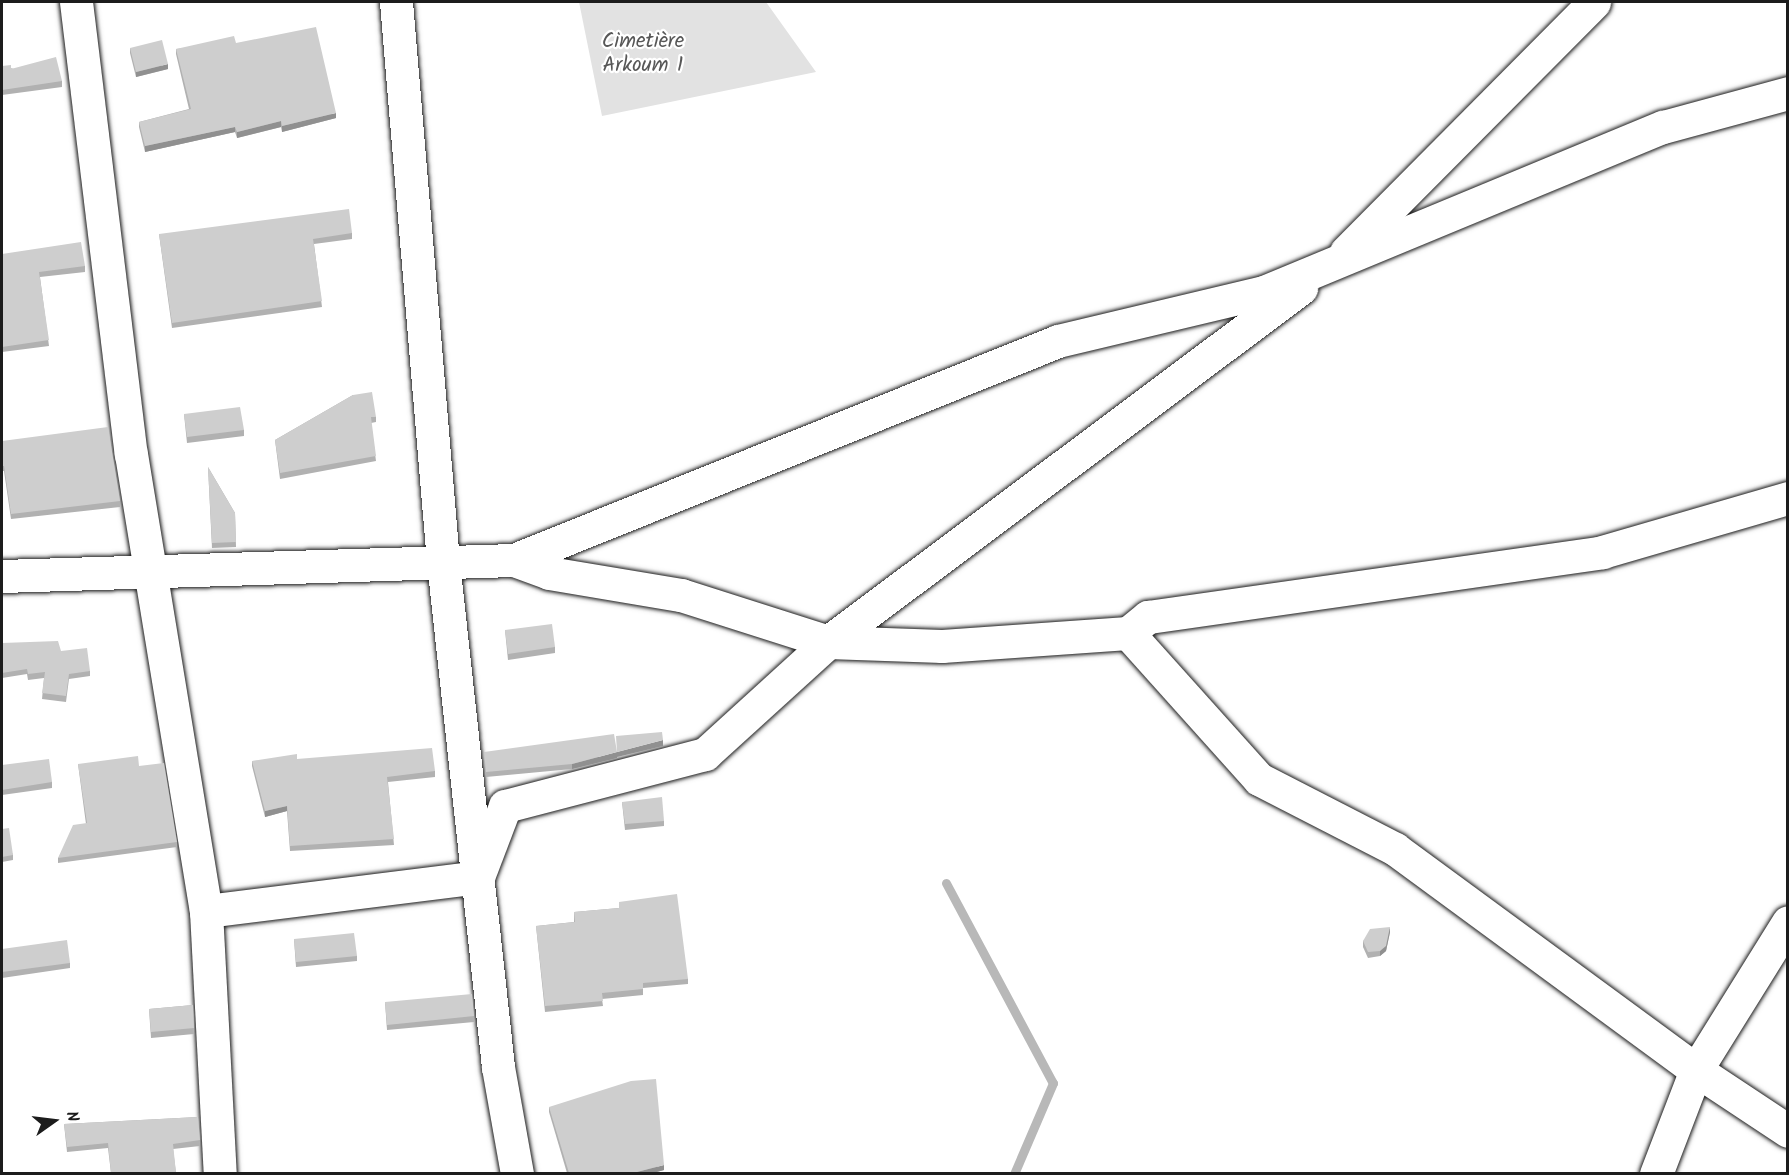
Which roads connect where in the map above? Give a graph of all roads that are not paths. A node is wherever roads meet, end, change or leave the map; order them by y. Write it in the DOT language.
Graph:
graph roads {
  1 [pos="76,2"];
  2 [pos="396,2"];
  3 [pos="1594,2"];
  4 [pos="1788,93"];
  5 [pos="1334,263"];
  6 [pos="1788,498"];
  7 [pos="514,560"];
  8 [pos="443,562"];
  9 [pos="153,571"];
  10 [pos="2,576"];
  11 [pos="1128,633"];
  12 [pos="828,642"];
  13 [pos="478,877"];
  14 [pos="206,911"];
  15 [pos="1788,922"];
  16 [pos="1696,1070"];
  17 [pos="1788,1131"];
  18 [pos="220,1173"];
  19 [pos="517,1173"];
  20 [pos="1656,1173"];
  1 -- 9 [label="street"];
  2 -- 8 [label="street"];
  3 -- 5 [label="street"];
  4 -- 5 [label="street"];
  5 -- 7 [label="street"];
  5 -- 12 [label="street"];
  6 -- 11 [label="street"];
  7 -- 8 [label="street"];
  7 -- 12 [label="street"];
  8 -- 9 [label="street"];
  8 -- 13 [label="street"];
  9 -- 10 [label="street"];
  9 -- 14 [label="street"];
  11 -- 12 [label="street"];
  11 -- 16 [label="street"];
  12 -- 13 [label="street"];
  13 -- 14 [label="street"];
  13 -- 19 [label="street"];
  14 -- 18 [label="street"];
  15 -- 16 [label="street"];
  16 -- 17 [label="street"];
  16 -- 20 [label="street"];
}
